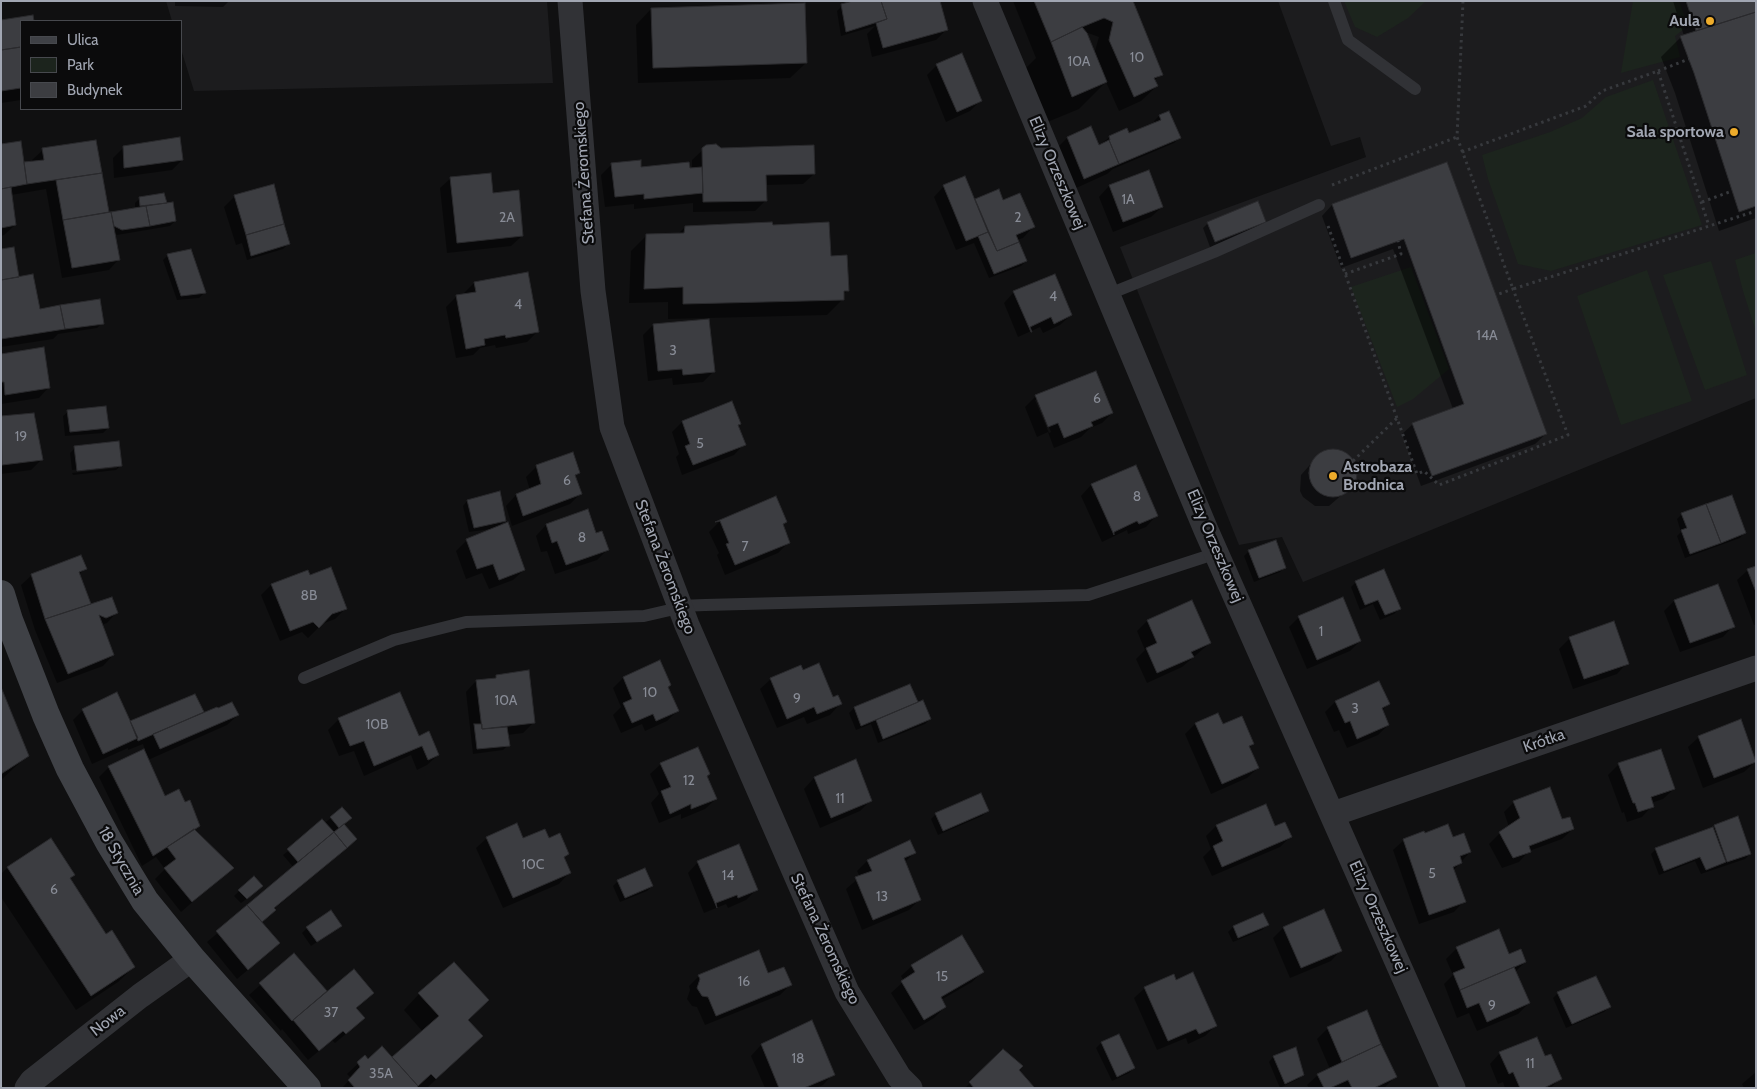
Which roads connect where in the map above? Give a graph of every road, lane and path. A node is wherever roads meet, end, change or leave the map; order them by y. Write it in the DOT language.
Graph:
graph roads {
  1 [pos="570,1"];
  2 [pos="985,1"];
  3 [pos="1334,1"];
  4 [pos="1463,1"];
  5 [pos="1689,59"];
  6 [pos="1658,71"];
  7 [pos="1415,89"];
  8 [pos="1457,137"];
  9 [pos="1462,152"];
  10 [pos="1732,191"];
  11 [pos="1702,202"];
  12 [pos="1319,205"];
  13 [pos="1756,211"];
  14 [pos="1709,226"];
  15 [pos="1398,241"];
  16 [pos="1345,274"];
  17 [pos="1514,289"];
  18 [pos="1109,294"];
  19 [pos="1496,295"];
  20 [pos="1397,418"];
  21 [pos="1354,461"];
  22 [pos="1217,553"];
  23 [pos="1,594"];
  24 [pos="679,606"];
  25 [pos="1756,668"];
  26 [pos="304,678"];
  27 [pos="1333,814"];
  28 [pos="192,959"];
  29 [pos="27,1088"];
  30 [pos="306,1088"];
  31 [pos="910,1088"];
  32 [pos="1453,1088"];
  1 -- 24 [label="street, Stefana Żeromskiego"];
  2 -- 18 [label="street, Elizy Orzeszkowej"];
  3 -- 7 [label="lane"];
  4 -- 8 [label="path"];
  5 -- 6 [label="path"];
  6 -- 9 [label="path"];
  6 -- 11 [label="path"];
  8 -- 9 [label="path"];
  8 -- 12 [label="path"];
  9 -- 17 [label="path"];
  10 -- 11 [label="path"];
  11 -- 14 [label="path"];
  12 -- 16 [label="path"];
  12 -- 18 [label="lane"];
  13 -- 14 [label="path"];
  14 -- 17 [label="path"];
  15 -- 16 [label="path"];
  16 -- 20 [label="path"];
  17 -- 19 [label="path"];
  17 -- 20 [label="path"];
  18 -- 22 [label="street, Elizy Orzeszkowej"];
  20 -- 21 [label="path"];
  22 -- 24 [label="lane"];
  22 -- 27 [label="street, Elizy Orzeszkowej"];
  23 -- 28 [label="street, 18 Stycznia"];
  24 -- 26 [label="lane"];
  24 -- 31 [label="street, Stefana Żeromskiego"];
  25 -- 27 [label="street, Krótka"];
  27 -- 32 [label="street, Elizy Orzeszkowej"];
  28 -- 29 [label="street, Nowa"];
  28 -- 30 [label="street, 18 Stycznia"];
}
